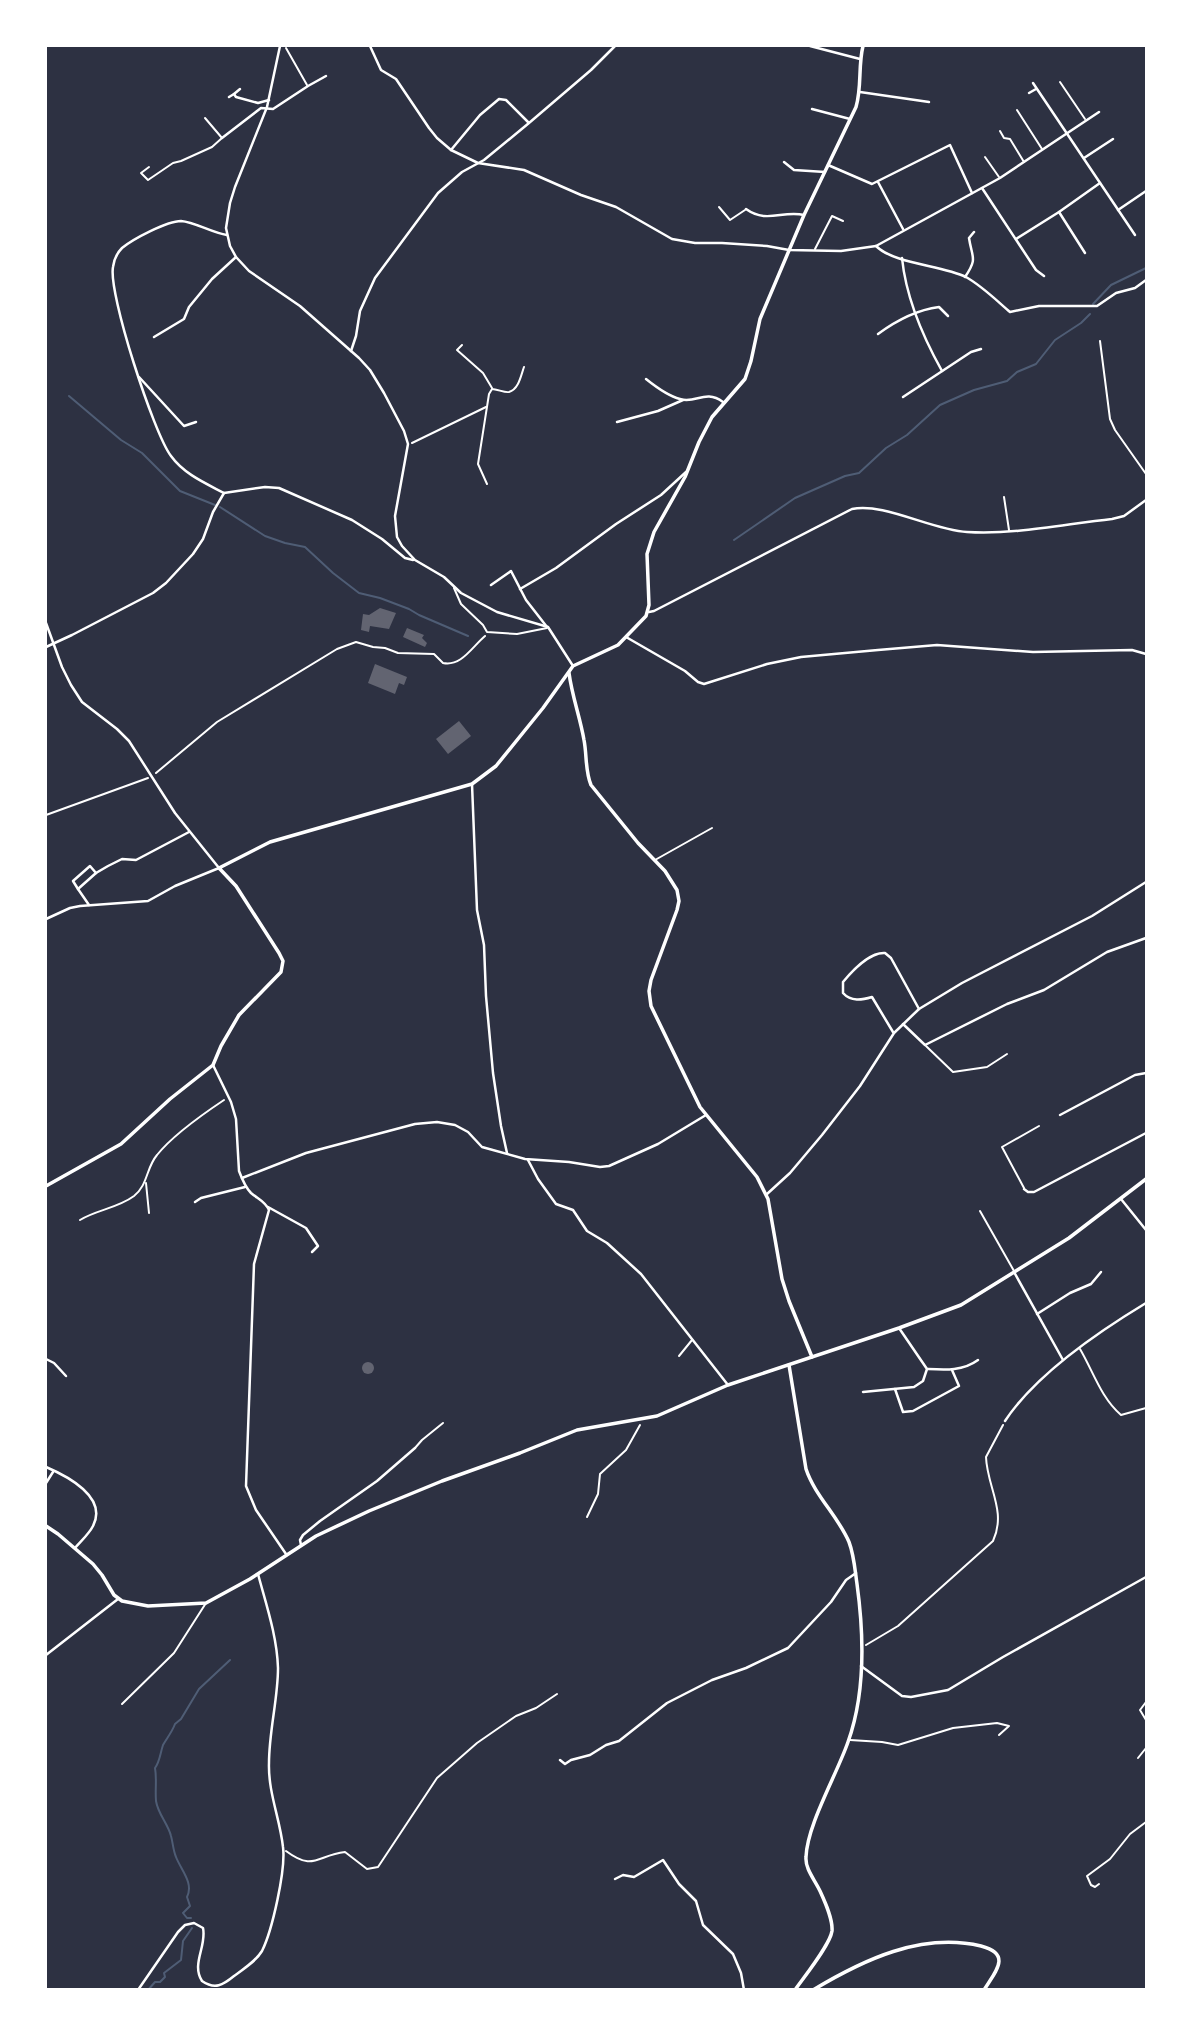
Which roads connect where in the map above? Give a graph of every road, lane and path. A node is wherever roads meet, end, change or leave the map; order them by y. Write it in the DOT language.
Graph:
graph roads {
  1 [pos="280,46"];
  2 [pos="370,46"];
  3 [pos="615,46"];
  4 [pos="810,46"];
  5 [pos="863,46"];
  6 [pos="286,48"];
  7 [pos="860,59"];
  8 [pos="326,76"];
  9 [pos="1060,82"];
  10 [pos="1033,83"];
  11 [pos="308,86"];
  12 [pos="240,89"];
  13 [pos="1036,89"];
  14 [pos="860,92"];
  15 [pos="1029,93"];
  16 [pos="234,94"];
  17 [pos="229,97"];
  18 [pos="269,100"];
  19 [pos="929,102"];
  20 [pos="267,107"];
  21 [pos="811,109"];
  22 [pos="1017,110"];
  23 [pos="1099,112"];
  24 [pos="205,118"];
  25 [pos="850,119"];
  26 [pos="1086,121"];
  27 [pos="529,123"];
  28 [pos="1000,131"];
  29 [pos="1068,133"];
  30 [pos="222,138"];
  31 [pos="1113,139"];
  32 [pos="451,150"];
  33 [pos="1043,150"];
  34 [pos="985,157"];
  35 [pos="1084,158"];
  36 [pos="784,162"];
  37 [pos="478,163"];
  38 [pos="1025,163"];
  39 [pos="828,165"];
  40 [pos="149,167"];
  41 [pos="825,172"];
  42 [pos="1000,178"];
  43 [pos="878,182"];
  44 [pos="1100,183"];
  45 [pos="982,188"];
  46 [pos="1146,191"];
  47 [pos="972,193"];
  48 [pos="719,207"];
  49 [pos="746,209"];
  50 [pos="1118,210"];
  51 [pos="1059,212"];
  52 [pos="804,215"];
  53 [pos="843,221"];
  54 [pos="903,230"];
  55 [pos="974,232"];
  56 [pos="1135,234"];
  57 [pos="227,235"];
  58 [pos="1016,239"];
  59 [pos="876,246"];
  60 [pos="789,250"];
  61 [pos="815,250"];
  62 [pos="1085,253"];
  63 [pos="236,257"];
  64 [pos="902,258"];
  65 [pos="1044,276"];
  66 [pos="965,277"];
  67 [pos="1146,280"];
  68 [pos="915,313"];
  69 [pos="947,316"];
  70 [pos="878,334"];
  71 [pos="155,337"];
  72 [pos="1100,341"];
  73 [pos="462,345"];
  74 [pos="981,349"];
  75 [pos="351,351"];
  76 [pos="524,367"];
  77 [pos="943,371"];
  78 [pos="139,377"];
  79 [pos="646,379"];
  80 [pos="492,389"];
  81 [pos="903,397"];
  82 [pos="682,400"];
  83 [pos="723,402"];
  84 [pos="486,407"];
  85 [pos="196,422"];
  86 [pos="617,422"];
  87 [pos="408,444"];
  88 [pos="688,470"];
  89 [pos="1146,474"];
  90 [pos="487,484"];
  91 [pos="223,493"];
  92 [pos="1004,497"];
  93 [pos="1146,499"];
  94 [pos="1010,531"];
  95 [pos="415,560"];
  96 [pos="491,584"];
  97 [pos="454,587"];
  98 [pos="520,590"];
  99 [pos="649,612"];
  100 [pos="46,623"];
  101 [pos="548,627"];
  102 [pos="487,632"];
  103 [pos="626,637"];
  104 [pos="52,645"];
  105 [pos="46,647"];
  106 [pos="1146,654"];
  107 [pos="573,666"];
  108 [pos="569,671"];
  109 [pos="152,776"];
  110 [pos="472,784"];
  111 [pos="46,815"];
  112 [pos="712,828"];
  113 [pos="189,832"];
  114 [pos="655,860"];
  115 [pos="219,868"];
  116 [pos="96,873"];
  117 [pos="1146,883"];
  118 [pos="78,889"];
  119 [pos="89,905"];
  120 [pos="46,919"];
  121 [pos="1146,938"];
  122 [pos="919,1009"];
  123 [pos="903,1024"];
  124 [pos="894,1033"];
  125 [pos="925,1045"];
  126 [pos="1007,1054"];
  127 [pos="214,1063"];
  128 [pos="1146,1073"];
  129 [pos="229,1097"];
  130 [pos="706,1115"];
  131 [pos="1059,1115"];
  132 [pos="1039,1126"];
  133 [pos="1146,1133"];
  134 [pos="508,1154"];
  135 [pos="528,1160"];
  136 [pos="242,1178"];
  137 [pos="1146,1179"];
  138 [pos="146,1182"];
  139 [pos="46,1186"];
  140 [pos="246,1187"];
  141 [pos="1024,1189"];
  142 [pos="766,1194"];
  143 [pos="1121,1199"];
  144 [pos="195,1202"];
  145 [pos="268,1208"];
  146 [pos="980,1210"];
  147 [pos="149,1213"];
  148 [pos="80,1220"];
  149 [pos="1146,1230"];
  150 [pos="313,1252"];
  151 [pos="1014,1272"];
  152 [pos="1101,1272"];
  153 [pos="1146,1303"];
  154 [pos="1037,1314"];
  155 [pos="899,1328"];
  156 [pos="693,1340"];
  157 [pos="1079,1348"];
  158 [pos="679,1356"];
  159 [pos="811,1357"];
  160 [pos="46,1359"];
  161 [pos="978,1360"];
  162 [pos="1063,1360"];
  163 [pos="789,1364"];
  164 [pos="927,1369"];
  165 [pos="952,1370"];
  166 [pos="66,1376"];
  167 [pos="728,1384"];
  168 [pos="895,1389"];
  169 [pos="863,1392"];
  170 [pos="1146,1408"];
  171 [pos="642,1420"];
  172 [pos="1005,1422"];
  173 [pos="443,1423"];
  174 [pos="415,1448"];
  175 [pos="46,1467"];
  176 [pos="54,1471"];
  177 [pos="46,1483"];
  178 [pos="587,1517"];
  179 [pos="46,1526"];
  180 [pos="301,1545"];
  181 [pos="75,1548"];
  182 [pos="285,1554"];
  183 [pos="856,1573"];
  184 [pos="258,1574"];
  185 [pos="1146,1577"];
  186 [pos="118,1599"];
  187 [pos="206,1603"];
  188 [pos="862,1646"];
  189 [pos="46,1655"];
  190 [pos="862,1666"];
  191 [pos="557,1694"];
  192 [pos="1146,1702"];
  193 [pos="122,1704"];
  194 [pos="1146,1720"];
  195 [pos="999,1735"];
  196 [pos="849,1740"];
  197 [pos="1146,1748"];
  198 [pos="1138,1758"];
  199 [pos="560,1760"];
  200 [pos="1146,1822"];
  201 [pos="284,1849"];
  202 [pos="615,1879"];
  203 [pos="1099,1884"];
  204 [pos="138,1990"];
  205 [pos="744,1990"];
  206 [pos="795,1990"];
  207 [pos="813,1990"];
  208 [pos="984,1990"];
  1 -- 18 [label="street"];
  2 -- 32 [label="street"];
  3 -- 27 [label="street"];
  4 -- 7 [label="street"];
  5 -- 7 [label="street"];
  6 -- 11 [label="lane"];
  7 -- 14 [label="street"];
  8 -- 11 [label="street"];
  9 -- 26 [label="lane"];
  10 -- 13 [label="street"];
  11 -- 20 [label="street"];
  12 -- 16 [label="street"];
  13 -- 15 [label="street"];
  13 -- 29 [label="street"];
  14 -- 19 [label="street"];
  14 -- 25 [label="street"];
  16 -- 17 [label="street"];
  16 -- 18 [label="street"];
  18 -- 20 [label="street"];
  20 -- 30 [label="street"];
  20 -- 57 [label="street"];
  21 -- 25 [label="street"];
  22 -- 33 [label="lane"];
  23 -- 26 [label="street"];
  24 -- 30 [label="lane"];
  25 -- 39 [label="street"];
  26 -- 29 [label="street"];
  27 -- 32 [label="street"];
  27 -- 37 [label="street"];
  28 -- 38 [label="lane"];
  29 -- 33 [label="street"];
  29 -- 35 [label="street"];
  30 -- 40 [label="lane"];
  31 -- 35 [label="street"];
  32 -- 37 [label="street"];
  33 -- 38 [label="street"];
  34 -- 42 [label="lane"];
  35 -- 44 [label="street"];
  36 -- 41 [label="street"];
  37 -- 60 [label="street"];
  37 -- 75 [label="street"];
  38 -- 42 [label="street"];
  39 -- 41 [label="street"];
  39 -- 43 [label="street"];
  41 -- 52 [label="street"];
  42 -- 45 [label="street"];
  43 -- 47 [label="street"];
  43 -- 54 [label="street"];
  44 -- 50 [label="street"];
  44 -- 51 [label="street"];
  45 -- 47 [label="street"];
  45 -- 58 [label="street"];
  46 -- 50 [label="street"];
  47 -- 54 [label="street"];
  48 -- 49 [label="lane"];
  49 -- 52 [label="street"];
  50 -- 56 [label="street"];
  51 -- 58 [label="street"];
  51 -- 62 [label="street"];
  52 -- 60 [label="street"];
  53 -- 61 [label="lane"];
  54 -- 59 [label="street"];
  55 -- 66 [label="street"];
  57 -- 63 [label="street"];
  57 -- 78 [label="street"];
  58 -- 65 [label="street"];
  59 -- 61 [label="street"];
  59 -- 64 [label="street"];
  60 -- 61 [label="street"];
  60 -- 83 [label="street"];
  63 -- 71 [label="street"];
  63 -- 75 [label="street"];
  64 -- 66 [label="street"];
  64 -- 68 [label="street"];
  66 -- 67 [label="street"];
  68 -- 69 [label="street"];
  68 -- 70 [label="street"];
  68 -- 77 [label="street"];
  72 -- 89 [label="lane"];
  73 -- 80 [label="path"];
  74 -- 77 [label="street"];
  75 -- 87 [label="street"];
  76 -- 80 [label="path"];
  77 -- 81 [label="street"];
  78 -- 85 [label="street"];
  78 -- 91 [label="street"];
  79 -- 82 [label="street"];
  80 -- 84 [label="path"];
  82 -- 83 [label="street"];
  82 -- 86 [label="street"];
  83 -- 88 [label="street"];
  84 -- 87 [label="path"];
  84 -- 90 [label="path"];
  87 -- 95 [label="street"];
  88 -- 98 [label="street"];
  88 -- 99 [label="street"];
  91 -- 95 [label="street"];
  91 -- 104 [label="street"];
  92 -- 94 [label="lane"];
  93 -- 94 [label="street"];
  94 -- 99 [label="street"];
  95 -- 97 [label="street"];
  96 -- 98 [label="street"];
  97 -- 101 [label="street"];
  97 -- 102 [label="lane"];
  98 -- 101 [label="street"];
  99 -- 103 [label="street"];
  100 -- 104 [label="street"];
  101 -- 102 [label="lane"];
  101 -- 107 [label="street"];
  102 -- 109 [label="path"];
  103 -- 106 [label="street"];
  103 -- 107 [label="street"];
  104 -- 105 [label="street"];
  104 -- 109 [label="street"];
  107 -- 108 [label="street"];
  108 -- 110 [label="street"];
  108 -- 114 [label="street"];
  109 -- 111 [label="path"];
  109 -- 113 [label="street"];
  110 -- 115 [label="street"];
  110 -- 134 [label="street"];
  112 -- 114 [label="lane"];
  113 -- 115 [label="street"];
  113 -- 116 [label="street"];
  114 -- 130 [label="street"];
  115 -- 119 [label="street"];
  115 -- 127 [label="street"];
  116 -- 118 [label="street"];
  116 -- 118 [label="street"];
  117 -- 122 [label="street"];
  118 -- 119 [label="street"];
  119 -- 120 [label="street"];
  121 -- 125 [label="street"];
  122 -- 123 [label="street"];
  122 -- 124 [label="street"];
  123 -- 124 [label="street"];
  123 -- 125 [label="street"];
  124 -- 142 [label="street"];
  125 -- 126 [label="lane"];
  127 -- 129 [label="street"];
  127 -- 139 [label="street"];
  128 -- 131 [label="street"];
  129 -- 136 [label="street"];
  129 -- 138 [label="path"];
  130 -- 135 [label="street"];
  130 -- 142 [label="street"];
  132 -- 141 [label="lane"];
  133 -- 141 [label="street"];
  134 -- 135 [label="street"];
  134 -- 136 [label="street"];
  135 -- 156 [label="street"];
  136 -- 140 [label="street"];
  137 -- 143 [label="street"];
  138 -- 147 [label="path"];
  138 -- 148 [label="path"];
  140 -- 144 [label="street"];
  140 -- 145 [label="street"];
  142 -- 159 [label="street"];
  143 -- 149 [label="street"];
  143 -- 151 [label="street"];
  145 -- 150 [label="street"];
  145 -- 182 [label="street"];
  146 -- 151 [label="lane"];
  151 -- 154 [label="street"];
  151 -- 155 [label="street"];
  152 -- 154 [label="street"];
  153 -- 157 [label="street"];
  154 -- 162 [label="street"];
  155 -- 159 [label="street"];
  155 -- 164 [label="street"];
  156 -- 158 [label="lane"];
  156 -- 167 [label="street"];
  157 -- 162 [label="street"];
  157 -- 170 [label="lane"];
  159 -- 163 [label="street"];
  160 -- 166 [label="street"];
  161 -- 165 [label="street"];
  162 -- 172 [label="street"];
  163 -- 167 [label="street"];
  163 -- 183 [label="street"];
  164 -- 165 [label="street"];
  164 -- 168 [label="street"];
  165 -- 168 [label="street"];
  167 -- 171 [label="street"];
  168 -- 169 [label="street"];
  171 -- 178 [label="path"];
  171 -- 180 [label="street"];
  172 -- 188 [label="path"];
  173 -- 174 [label="lane"];
  174 -- 180 [label="street"];
  175 -- 176 [label="street"];
  176 -- 177 [label="street"];
  176 -- 181 [label="street"];
  179 -- 181 [label="street"];
  180 -- 182 [label="street"];
  181 -- 186 [label="street"];
  182 -- 184 [label="street"];
  183 -- 188 [label="street"];
  183 -- 199 [label="street"];
  184 -- 187 [label="street"];
  184 -- 201 [label="street"];
  185 -- 190 [label="street"];
  186 -- 187 [label="street"];
  186 -- 189 [label="street"];
  187 -- 193 [label="lane"];
  188 -- 190 [label="street"];
  190 -- 196 [label="street"];
  191 -- 201 [label="path"];
  192 -- 194 [label="lane"];
  195 -- 196 [label="lane"];
  196 -- 206 [label="street"];
  197 -- 198 [label="lane"];
  200 -- 203 [label="path"];
  201 -- 204 [label="street"];
  202 -- 205 [label="street"];
  207 -- 208 [label="street"];
}
